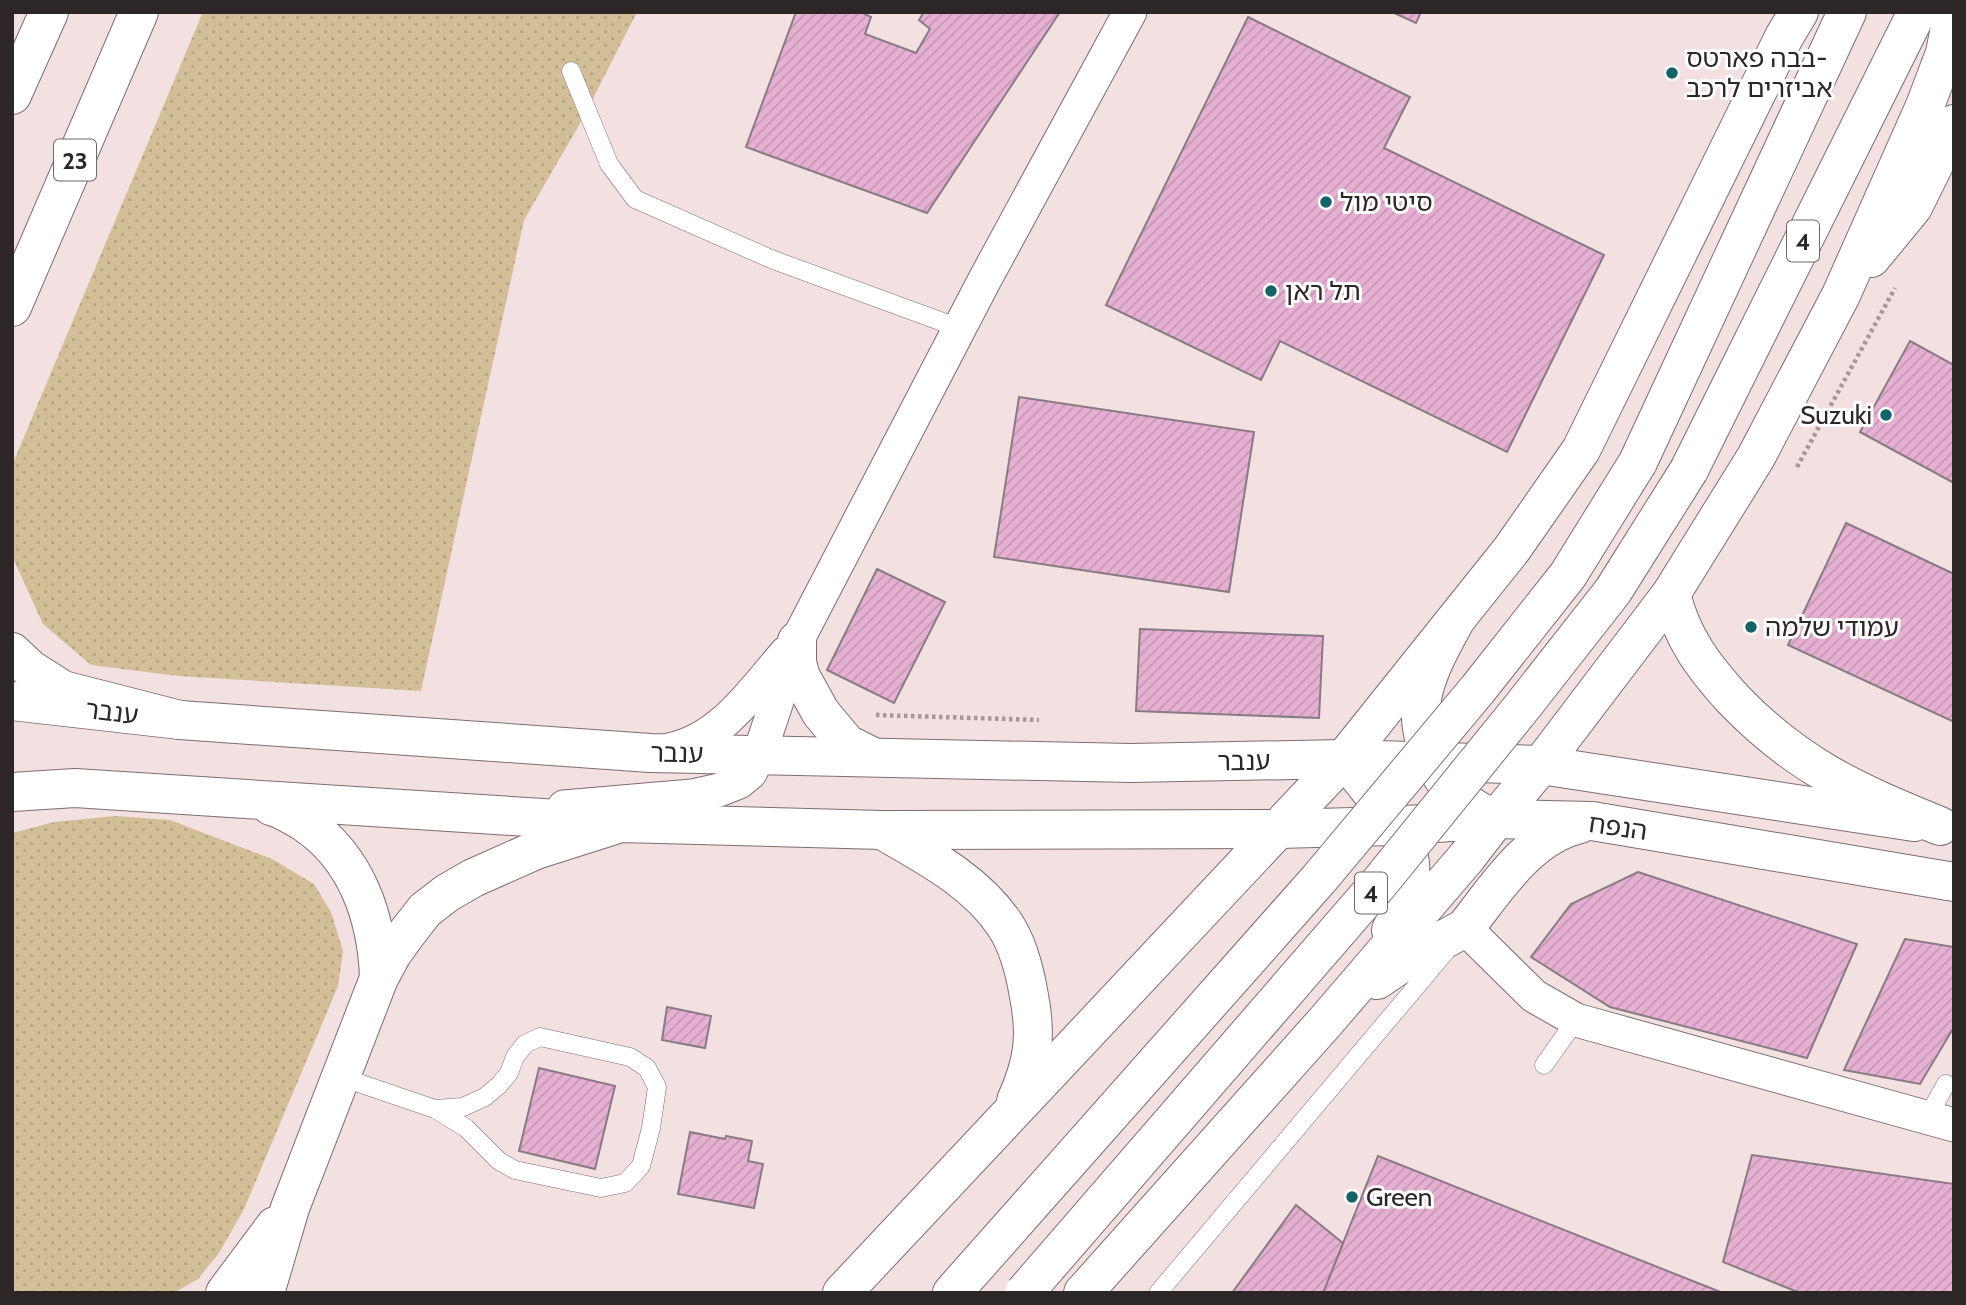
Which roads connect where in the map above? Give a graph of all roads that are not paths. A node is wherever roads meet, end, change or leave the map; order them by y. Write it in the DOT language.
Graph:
graph roads {
  1 [pos="49,12"];
  2 [pos="139,12"];
  3 [pos="1130,12"];
  4 [pos="1799,12"];
  5 [pos="1847,12"];
  6 [pos="1917,12"];
  7 [pos="1953,12"];
  8 [pos="571,71"];
  9 [pos="12,95"];
  10 [pos="1954,124"];
  11 [pos="1841,295"];
  12 [pos="12,307"];
  13 [pos="959,328"];
  14 [pos="1671,594"];
  15 [pos="1454,623"];
  16 [pos="797,640"];
  17 [pos="12,652"];
  18 [pos="12,701"];
  19 [pos="180,720"];
  20 [pos="650,753"];
  21 [pos="759,755"];
  22 [pos="873,757"];
  23 [pos="1344,759"];
  24 [pos="1432,761"];
  25 [pos="1541,765"];
  26 [pos="12,792"];
  27 [pos="245,799"];
  28 [pos="470,815"];
  29 [pos="1496,819"];
  30 [pos="1592,821"];
  31 [pos="621,823"];
  32 [pos="1392,826"];
  33 [pos="1947,827"];
  34 [pos="1278,829"];
  35 [pos="882,830"];
  36 [pos="1954,883"];
  37 [pos="1465,928"];
  38 [pos="1372,966"];
  39 [pos="379,978"];
  40 [pos="1576,1020"];
  41 [pos="1326,1021"];
  42 [pos="1545,1065"];
  43 [pos="341,1077"];
  44 [pos="1947,1083"];
  45 [pos="435,1109"];
  46 [pos="1006,1121"];
  47 [pos="1940,1121"];
  48 [pos="290,1208"];
  49 [pos="849,1288"];
  50 [pos="225,1293"];
  51 [pos="265,1293"];
  52 [pos="952,1293"];
  53 [pos="1024,1293"];
  54 [pos="1083,1293"];
  55 [pos="1158,1293"];
  1 -- 9 [label="main road"];
  2 -- 12 [label="main road, 23"];
  3 -- 13 [label="street"];
  4 -- 15 [label="main road"];
  5 -- 52 [label="main road, 4, bridge"];
  6 -- 53 [label="main road, 4, bridge"];
  7 -- 11 [label="main road"];
  8 -- 13 [label="lane"];
  10 -- 11 [label="main road"];
  11 -- 14 [label="main road"];
  13 -- 16 [label="street"];
  14 -- 25 [label="main road"];
  14 -- 33 [label="main road"];
  15 -- 23 [label="main road"];
  15 -- 24 [label="main road"];
  16 -- 20 [label="street"];
  16 -- 21 [label="street"];
  16 -- 22 [label="main road"];
  17 -- 19 [label="main road"];
  18 -- 19 [label="main road, ענבר"];
  19 -- 20 [label="main road, ענבר"];
  20 -- 21 [label="main road, ענבר"];
  21 -- 22 [label="main road, ענבר"];
  21 -- 28 [label="street"];
  22 -- 23 [label="main road, ענבר"];
  23 -- 24 [label="main road, הנפח"];
  23 -- 32 [label="main road"];
  23 -- 34 [label="main road"];
  24 -- 25 [label="main road, הנפח"];
  24 -- 29 [label="main road"];
  25 -- 29 [label="main road"];
  25 -- 33 [label="main road, הנפח"];
  26 -- 27 [label="main road"];
  27 -- 28 [label="main road"];
  27 -- 39 [label="main road"];
  28 -- 31 [label="main road"];
  29 -- 30 [label="main road, הנפח"];
  29 -- 32 [label="main road, הנפח"];
  29 -- 38 [label="main road"];
  30 -- 36 [label="main road, הנפח"];
  30 -- 37 [label="main road"];
  31 -- 35 [label="main road"];
  31 -- 39 [label="main road"];
  32 -- 34 [label="main road, הנפח"];
  32 -- 38 [label="main road"];
  34 -- 35 [label="main road"];
  34 -- 46 [label="main road"];
  35 -- 46 [label="main road"];
  37 -- 40 [label="street"];
  37 -- 41 [label="main road"];
  37 -- 55 [label="lane"];
  38 -- 41 [label="main road"];
  39 -- 43 [label="main road"];
  40 -- 42 [label="lane"];
  40 -- 47 [label="street"];
  41 -- 54 [label="main road"];
  43 -- 45 [label="lane"];
  43 -- 48 [label="main road"];
  44 -- 47 [label="lane"];
  45 -- 45 [label="lane"];
  46 -- 49 [label="main road"];
  48 -- 50 [label="main road"];
  48 -- 51 [label="main road"];
}
